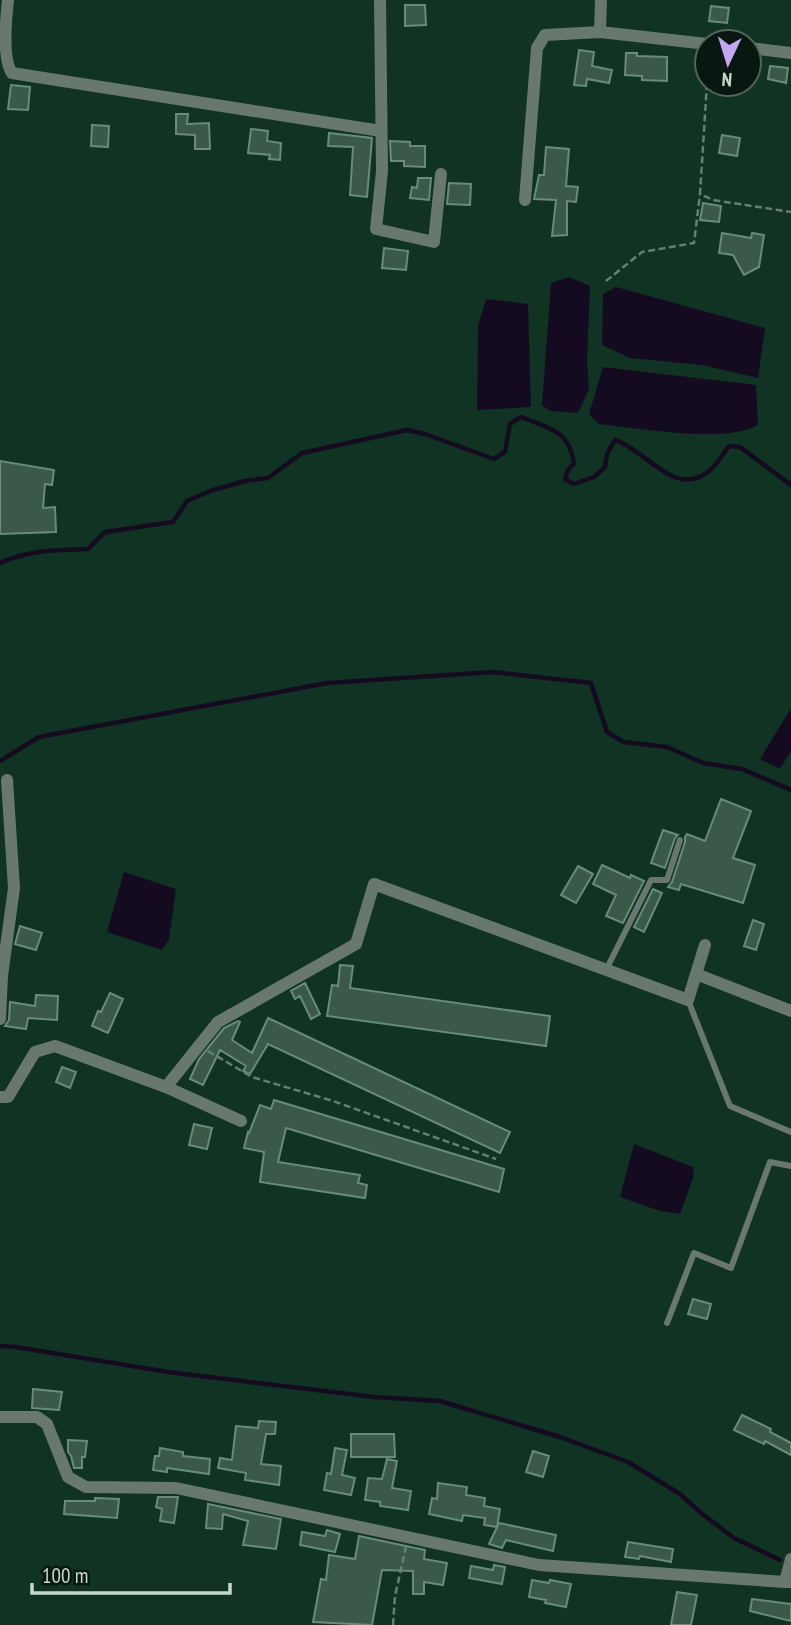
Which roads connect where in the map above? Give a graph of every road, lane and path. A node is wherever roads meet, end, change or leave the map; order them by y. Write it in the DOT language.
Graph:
graph roads {
  1 [pos="8,0"];
  2 [pos="380,0"];
  3 [pos="601,0"];
  4 [pos="600,32"];
  5 [pos="693,42"];
  6 [pos="763,50"];
  7 [pos="791,53"];
  8 [pos="706,98"];
  9 [pos="381,131"];
  10 [pos="440,174"];
  11 [pos="700,194"];
  12 [pos="525,200"];
  13 [pos="791,212"];
  14 [pos="606,281"];
  15 [pos="7,780"];
  16 [pos="680,839"];
  17 [pos="705,945"];
  18 [pos="606,970"];
  19 [pos="696,974"];
  20 [pos="688,1000"];
  21 [pos="791,1011"];
  22 [pos="0,1019"];
  23 [pos="199,1046"];
  24 [pos="166,1087"];
  25 [pos="0,1097"];
  26 [pos="241,1121"];
  27 [pos="791,1132"];
  28 [pos="496,1159"];
  29 [pos="791,1166"];
  30 [pos="667,1323"];
  31 [pos="0,1416"];
  32 [pos="409,1537"];
  33 [pos="791,1559"];
  34 [pos="788,1582"];
  35 [pos="393,1625"];
  1 -- 9 [label="street"];
  2 -- 9 [label="street"];
  3 -- 4 [label="street"];
  4 -- 5 [label="street"];
  4 -- 12 [label="street"];
  6 -- 7 [label="street"];
  8 -- 11 [label="path"];
  9 -- 10 [label="street"];
  11 -- 13 [label="path"];
  11 -- 14 [label="path"];
  15 -- 22 [label="street"];
  16 -- 18 [label="lane"];
  17 -- 19 [label="street"];
  18 -- 20 [label="street"];
  18 -- 23 [label="street"];
  19 -- 20 [label="street"];
  19 -- 21 [label="street"];
  20 -- 27 [label="lane"];
  23 -- 24 [label="street"];
  23 -- 28 [label="path"];
  24 -- 25 [label="street"];
  24 -- 26 [label="street"];
  29 -- 30 [label="lane"];
  31 -- 32 [label="street"];
  32 -- 34 [label="street"];
  32 -- 35 [label="path"];
  33 -- 34 [label="street"];
}
